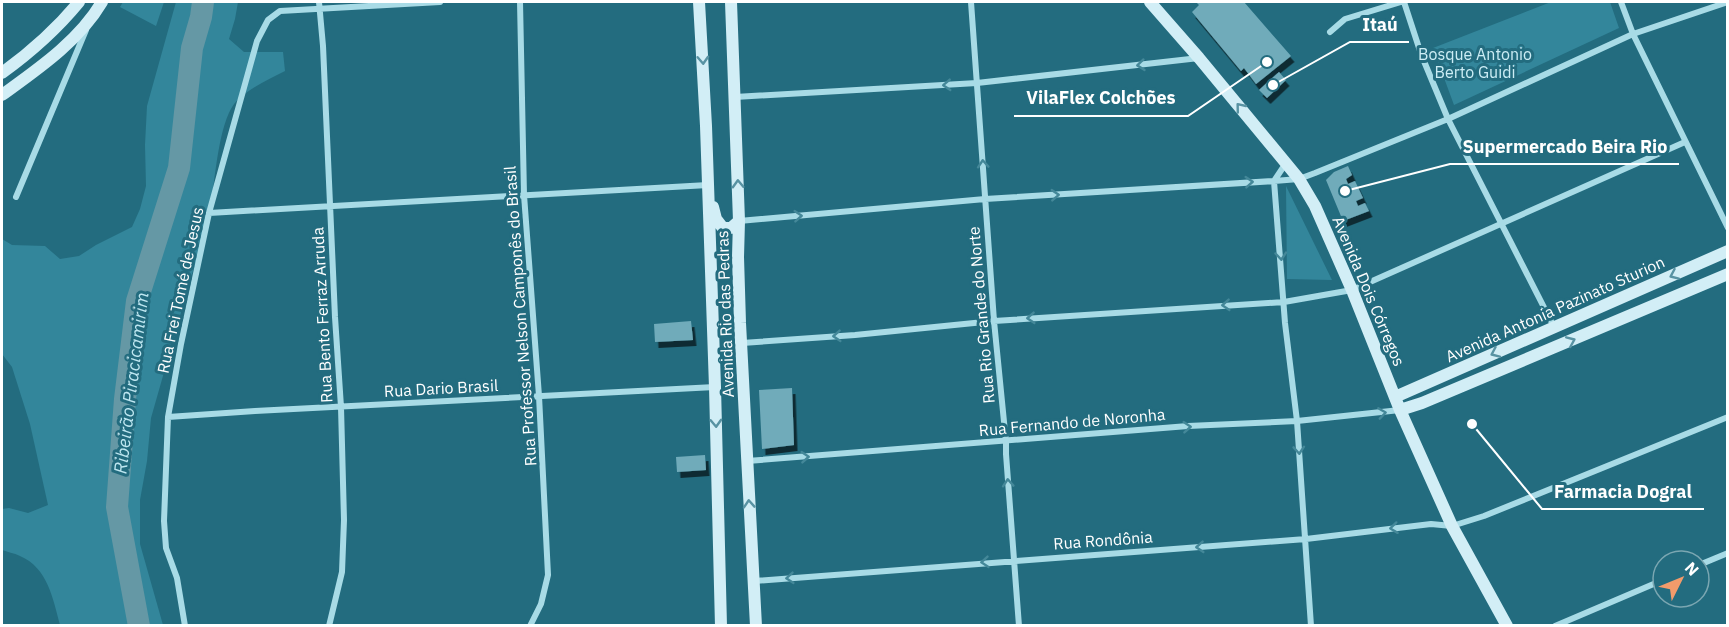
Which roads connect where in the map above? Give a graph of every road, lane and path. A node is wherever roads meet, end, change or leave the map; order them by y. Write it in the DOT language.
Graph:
graph roads {
  1 [pos="79,2"];
  2 [pos="102,2"];
  3 [pos="440,2"];
  4 [pos="520,2"];
  5 [pos="699,2"];
  6 [pos="731,2"];
  7 [pos="971,2"];
  8 [pos="1150,2"];
  9 [pos="1402,2"];
  10 [pos="1621,2"];
  11 [pos="1728,2"];
  12 [pos="319,5"];
  13 [pos="88,24"];
  14 [pos="1330,32"];
  15 [pos="1633,34"];
  16 [pos="1199,58"];
  17 [pos="2,74"];
  18 [pos="977,83"];
  19 [pos="2,95"];
  20 [pos="735,98"];
  21 [pos="1448,119"];
  22 [pos="1685,142"];
  23 [pos="1286,164"];
  24 [pos="1299,179"];
  25 [pos="1274,181"];
  26 [pos="708,185"];
  27 [pos="524,195"];
  28 [pos="16,196"];
  29 [pos="985,199"];
  30 [pos="330,207"];
  31 [pos="209,213"];
  32 [pos="740,220"];
  33 [pos="1503,224"];
  34 [pos="1728,228"];
  35 [pos="1728,251"];
  36 [pos="1728,274"];
  37 [pos="1352,290"];
  38 [pos="1284,302"];
  39 [pos="994,321"];
  40 [pos="1555,327"];
  41 [pos="742,343"];
  42 [pos="716,387"];
  43 [pos="539,396"];
  44 [pos="1395,397"];
  45 [pos="341,408"];
  46 [pos="1400,410"];
  47 [pos="168,417"];
  48 [pos="1728,417"];
  49 [pos="1297,421"];
  50 [pos="1006,442"];
  51 [pos="746,461"];
  52 [pos="1452,526"];
  53 [pos="1305,539"];
  54 [pos="1728,554"];
  55 [pos="1014,560"];
  56 [pos="1711,560"];
  57 [pos="754,581"];
  58 [pos="1651,585"];
  59 [pos="185,626"];
  60 [pos="329,626"];
  61 [pos="530,626"];
  62 [pos="721,626"];
  63 [pos="756,626"];
  64 [pos="1018,626"];
  65 [pos="1311,626"];
  66 [pos="1507,626"];
  67 [pos="1555,626"];
  1 -- 17 [label="main road"];
  2 -- 13 [label="main road"];
  3 -- 12 [label="street, Rua Frei Tomé de Jesus"];
  4 -- 27 [label="street, Rua Professor Nelson Camponês do Brasil"];
  5 -- 26 [label="main road, Avenida Rio das Pedras, one-way"];
  6 -- 20 [label="main road, Avenida Rio das Pedras"];
  7 -- 18 [label="street, Rua Rio Grande do Norte"];
  8 -- 16 [label="main road, Avenida Dois Córregos"];
  9 -- 14 [label="street"];
  9 -- 21 [label="street"];
  10 -- 15 [label="street"];
  11 -- 15 [label="street"];
  12 -- 30 [label="street, Rua Bento Ferraz Arruda"];
  12 -- 31 [label="street, Rua Frei Tomé de Jesus"];
  13 -- 19 [label="main road"];
  13 -- 28 [label="street"];
  15 -- 21 [label="street"];
  15 -- 22 [label="street"];
  16 -- 18 [label="street, one-way"];
  23 -- 16 [label="main road, Avenida Dois Córregos, one-way"];
  18 -- 20 [label="street, one-way"];
  29 -- 18 [label="street, Rua Rio Grande do Norte, one-way"];
  32 -- 20 [label="main road, Avenida Rio das Pedras, one-way"];
  21 -- 24 [label="street"];
  21 -- 33 [label="street"];
  22 -- 33 [label="street"];
  22 -- 34 [label="street"];
  23 -- 24 [label="main road, Avenida Dois Córregos"];
  23 -- 25 [label="street"];
  24 -- 25 [label="street"];
  24 -- 37 [label="main road, Avenida Dois Córregos"];
  29 -- 25 [label="street, one-way"];
  25 -- 38 [label="street, one-way"];
  26 -- 27 [label="street"];
  26 -- 32 [label="main road"];
  26 -- 42 [label="main road, Avenida Rio das Pedras"];
  27 -- 30 [label="street"];
  27 -- 43 [label="street, Rua Professor Nelson Camponês do Brasil"];
  32 -- 29 [label="street, one-way"];
  29 -- 39 [label="street, Rua Rio Grande do Norte"];
  30 -- 31 [label="street"];
  30 -- 45 [label="street, Rua Bento Ferraz Arruda"];
  31 -- 47 [label="street, Rua Frei Tomé de Jesus"];
  32 -- 41 [label="main road, Avenida Rio das Pedras"];
  33 -- 37 [label="street"];
  33 -- 40 [label="street"];
  35 -- 40 [label="main road, Avenida Antonia Pazinato Sturion, one-way"];
  46 -- 36 [label="main road, Avenida Antonia Pazinato Sturion, one-way"];
  37 -- 38 [label="street"];
  37 -- 44 [label="main road, Avenida Dois Córregos"];
  38 -- 39 [label="street, one-way"];
  38 -- 49 [label="street"];
  39 -- 41 [label="street, one-way"];
  39 -- 50 [label="street, Rua Rio Grande do Norte"];
  40 -- 44 [label="main road, Avenida Antonia Pazinato Sturion, one-way"];
  41 -- 51 [label="main road, Avenida Rio das Pedras"];
  42 -- 43 [label="street, Rua Dario Brasil"];
  42 -- 62 [label="main road, Avenida Rio das Pedras, one-way"];
  43 -- 45 [label="street, Rua Dario Brasil"];
  43 -- 61 [label="street, Rua Professor Nelson Camponês do Brasil"];
  44 -- 46 [label="main road, Avenida Dois Córregos"];
  45 -- 47 [label="street, Rua Dario Brasil"];
  45 -- 60 [label="street, Rua Bento Ferraz Arruda"];
  49 -- 46 [label="street, Rua Fernando de Noronha, one-way"];
  46 -- 52 [label="main road, Avenida Dois Córregos"];
  47 -- 59 [label="street, Rua Frei Tomé de Jesus"];
  48 -- 52 [label="street, Rua Rondônia"];
  50 -- 49 [label="street, Rua Fernando de Noronha, one-way"];
  49 -- 53 [label="street, one-way"];
  51 -- 50 [label="street, Rua Fernando de Noronha, one-way"];
  55 -- 50 [label="street, Rua Rio Grande do Norte, one-way"];
  57 -- 51 [label="main road, Avenida Rio das Pedras, one-way"];
  52 -- 53 [label="street, Rua Rondônia, one-way"];
  52 -- 66 [label="main road, Avenida Dois Córregos"];
  53 -- 55 [label="street, Rua Rondônia, one-way"];
  53 -- 65 [label="street"];
  54 -- 56 [label="street"];
  55 -- 57 [label="street, Rua Rondônia, one-way"];
  55 -- 64 [label="street, Rua Rio Grande do Norte"];
  57 -- 63 [label="main road, Avenida Rio das Pedras"];
  58 -- 67 [label="street"];
}
